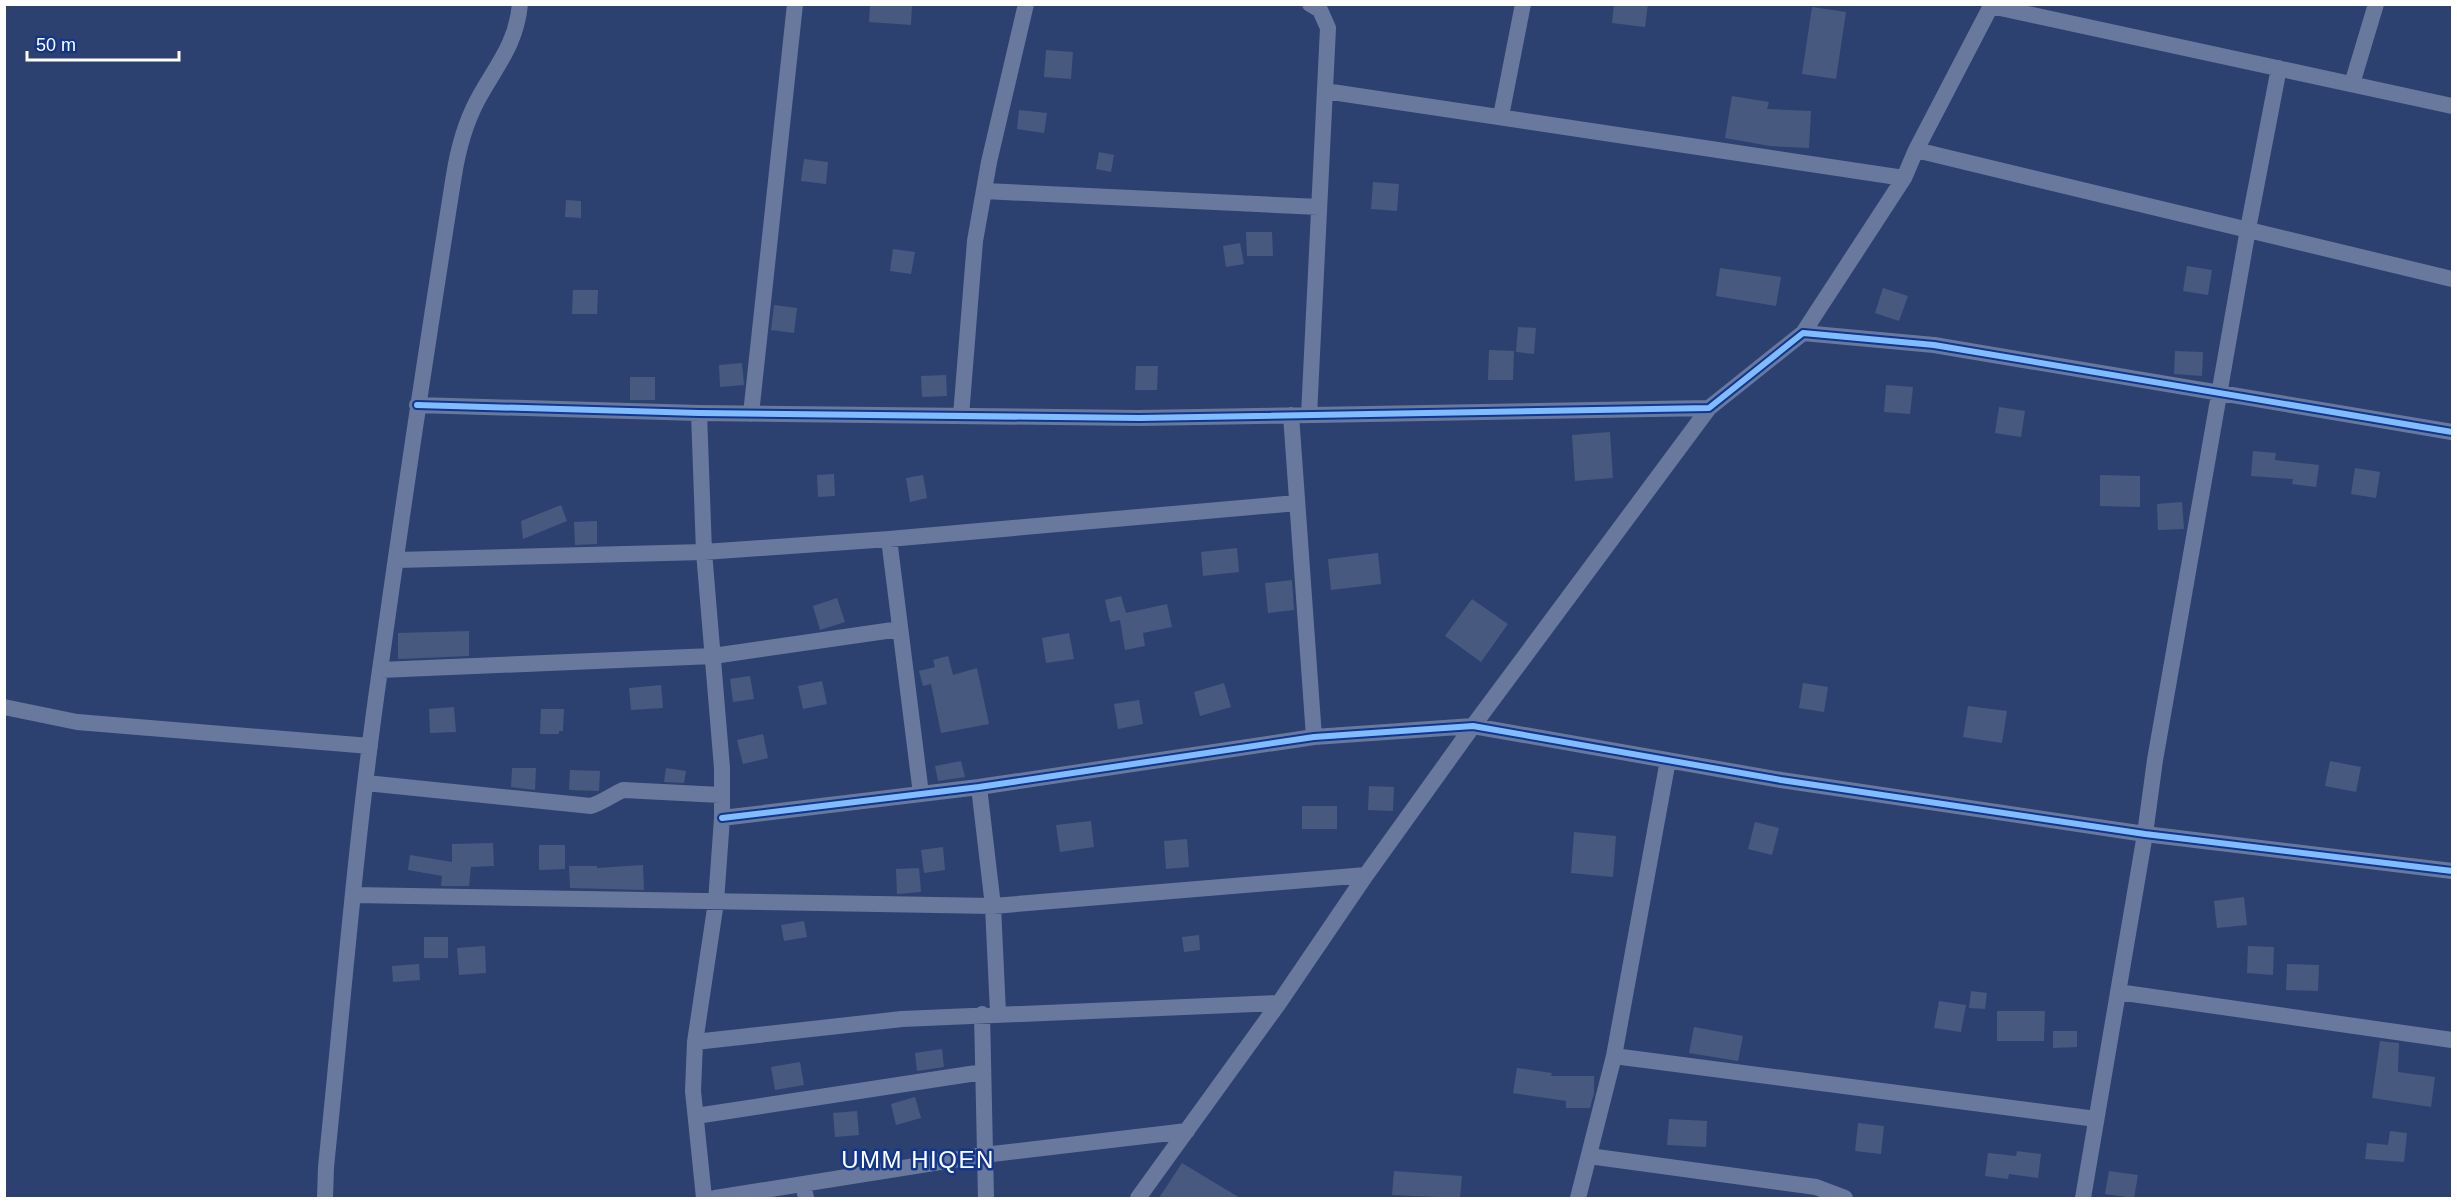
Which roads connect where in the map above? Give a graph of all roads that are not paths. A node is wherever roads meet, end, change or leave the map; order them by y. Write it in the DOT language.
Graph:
graph roads {
  1 [pos="520,4"];
  2 [pos="795,4"];
  3 [pos="1026,4"];
  4 [pos="1311,4"];
  5 [pos="1524,4"];
  6 [pos="2376,4"];
  7 [pos="1991,5"];
  8 [pos="2279,68"];
  9 [pos="2352,84"];
  10 [pos="1325,91"];
  11 [pos="2452,106"];
  12 [pos="1500,116"];
  13 [pos="1916,150"];
  14 [pos="1904,178"];
  15 [pos="984,191"];
  16 [pos="1319,207"];
  17 [pos="2248,229"];
  18 [pos="2452,279"];
  19 [pos="1803,333"];
  20 [pos="2219,393"];
  21 [pos="417,405"];
  22 [pos="1709,408"];
  23 [pos="699,413"];
  24 [pos="751,414"];
  25 [pos="1291,415"];
  26 [pos="1309,415"];
  27 [pos="961,416"];
  28 [pos="2452,432"];
  29 [pos="1297,503"];
  30 [pos="889,539"];
  31 [pos="704,552"];
  32 [pos="397,560"];
  33 [pos="900,629"];
  34 [pos="713,656"];
  35 [pos="380,670"];
  36 [pos="4,707"];
  37 [pos="1473,726"];
  38 [pos="1314,737"];
  39 [pos="370,746"];
  40 [pos="1668,760"];
  41 [pos="366,783"];
  42 [pos="979,787"];
  43 [pos="921,794"];
  44 [pos="721,795"];
  45 [pos="722,818"];
  46 [pos="2145,834"];
  47 [pos="2452,871"];
  48 [pos="1366,875"];
  49 [pos="354,895"];
  50 [pos="716,902"];
  51 [pos="993,906"];
  52 [pos="2118,992"];
  53 [pos="1279,1003"];
  54 [pos="990,1014"];
  55 [pos="2452,1040"];
  56 [pos="695,1042"];
  57 [pos="1614,1056"];
  58 [pos="983,1072"];
  59 [pos="696,1116"];
  60 [pos="2096,1119"];
  61 [pos="1186,1131"];
  62 [pos="984,1155"];
  63 [pos="1589,1156"];
  64 [pos="804,1191"];
  65 [pos="1816,1193"];
  66 [pos="325,1198"];
  67 [pos="704,1198"];
  68 [pos="715,1198"];
  69 [pos="986,1198"];
  70 [pos="1138,1198"];
  71 [pos="1578,1198"];
  72 [pos="1845,1198"];
  73 [pos="2083,1198"];
  1 -- 21 [label="street"];
  2 -- 24 [label="street"];
  3 -- 15 [label="street"];
  4 -- 10 [label="street"];
  5 -- 12 [label="street"];
  6 -- 9 [label="street"];
  7 -- 8 [label="street"];
  7 -- 13 [label="street"];
  8 -- 9 [label="street"];
  8 -- 17 [label="street"];
  9 -- 11 [label="street"];
  10 -- 12 [label="street"];
  10 -- 16 [label="street"];
  12 -- 14 [label="street"];
  13 -- 14 [label="street"];
  13 -- 17 [label="street"];
  14 -- 19 [label="street"];
  15 -- 16 [label="street"];
  15 -- 27 [label="street"];
  16 -- 26 [label="street"];
  17 -- 18 [label="street"];
  17 -- 20 [label="street"];
  19 -- 20 [label="street"];
  19 -- 22 [label="street"];
  20 -- 28 [label="street"];
  20 -- 46 [label="street"];
  21 -- 23 [label="street"];
  21 -- 32 [label="street"];
  22 -- 26 [label="street"];
  22 -- 37 [label="street"];
  23 -- 24 [label="street"];
  23 -- 31 [label="street"];
  24 -- 27 [label="street"];
  25 -- 26 [label="street"];
  25 -- 27 [label="street"];
  25 -- 29 [label="street"];
  29 -- 30 [label="street"];
  29 -- 38 [label="street"];
  30 -- 31 [label="street"];
  30 -- 33 [label="street"];
  31 -- 32 [label="street"];
  31 -- 34 [label="street"];
  32 -- 35 [label="street"];
  33 -- 34 [label="street"];
  33 -- 43 [label="street"];
  34 -- 35 [label="street"];
  34 -- 44 [label="street"];
  35 -- 39 [label="street"];
  36 -- 39 [label="street"];
  37 -- 38 [label="street"];
  37 -- 40 [label="street"];
  37 -- 48 [label="street"];
  38 -- 42 [label="street"];
  39 -- 41 [label="street"];
  40 -- 46 [label="street"];
  40 -- 57 [label="street"];
  41 -- 44 [label="street"];
  41 -- 49 [label="street"];
  42 -- 43 [label="street"];
  42 -- 51 [label="street"];
  43 -- 45 [label="street"];
  44 -- 45 [label="street"];
  45 -- 50 [label="street"];
  46 -- 47 [label="street"];
  46 -- 52 [label="street"];
  48 -- 51 [label="street"];
  48 -- 53 [label="street"];
  49 -- 50 [label="street"];
  49 -- 66 [label="street"];
  50 -- 51 [label="street"];
  50 -- 56 [label="street"];
  51 -- 54 [label="street"];
  52 -- 55 [label="street"];
  52 -- 60 [label="street"];
  53 -- 54 [label="street"];
  53 -- 61 [label="street"];
  54 -- 56 [label="street"];
  54 -- 58 [label="street"];
  56 -- 59 [label="street"];
  57 -- 60 [label="street"];
  57 -- 63 [label="street"];
  58 -- 59 [label="street"];
  58 -- 62 [label="street"];
  59 -- 67 [label="street"];
  60 -- 73 [label="street"];
  61 -- 62 [label="street"];
  61 -- 70 [label="street"];
  62 -- 64 [label="street"];
  62 -- 69 [label="street"];
  63 -- 65 [label="street"];
  63 -- 71 [label="street"];
  64 -- 68 [label="street"];
  65 -- 72 [label="street"];
}
